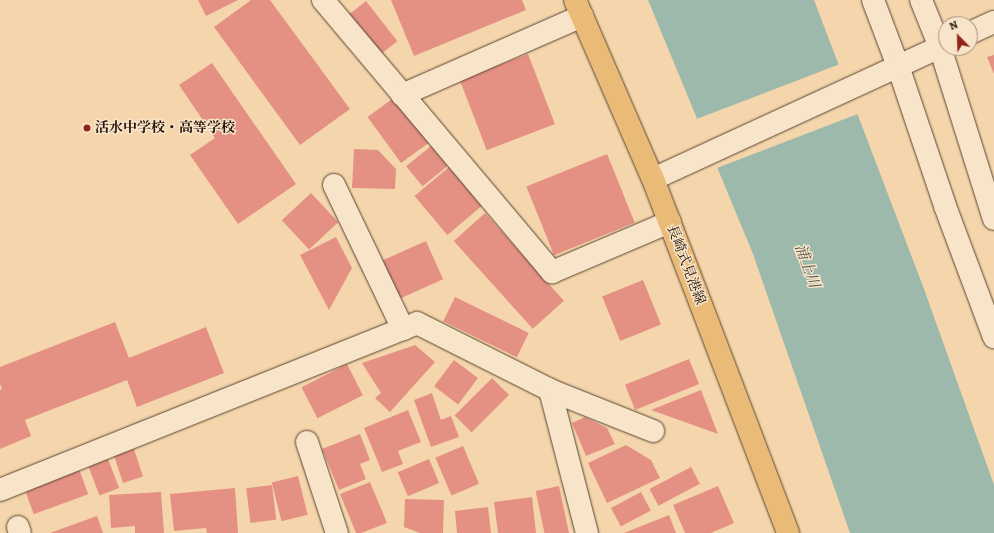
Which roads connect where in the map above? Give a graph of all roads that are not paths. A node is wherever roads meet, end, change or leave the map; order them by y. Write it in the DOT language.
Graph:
graph roads {
  1 [pos="323,0"];
  2 [pos="873,0"];
  3 [pos="921,0"];
  4 [pos="579,8"];
  5 [pos="994,22"];
  6 [pos="978,29"];
  7 [pos="938,35"];
  8 [pos="938,47"];
  9 [pos="946,56"];
  10 [pos="898,66"];
  11 [pos="402,94"];
  12 [pos="653,179"];
  13 [pos="334,185"];
  14 [pos="994,219"];
  15 [pos="670,222"];
  16 [pos="402,329"];
  17 [pos="994,337"];
  18 [pos="550,390"];
  19 [pos="653,431"];
  20 [pos="307,442"];
  21 [pos="0,490"];
  22 [pos="337,533"];
  23 [pos="587,533"];
  24 [pos="788,533"];
  1 -- 11 [label="street"];
  2 -- 10 [label="street"];
  3 -- 7 [label="street"];
  4 -- 11 [label="street"];
  4 -- 12 [label="main road, 長崎式見港線"];
  5 -- 6 [label="street"];
  8 -- 10 [label="street"];
  9 -- 14 [label="street"];
  10 -- 12 [label="street"];
  10 -- 17 [label="street"];
  11 -- 15 [label="street"];
  12 -- 15 [label="main road, 長崎式見港線"];
  13 -- 16 [label="street"];
  15 -- 24 [label="main road, 長崎式見港線"];
  16 -- 18 [label="street"];
  16 -- 21 [label="street"];
  18 -- 19 [label="street"];
  18 -- 23 [label="street"];
  20 -- 22 [label="street"];
}
